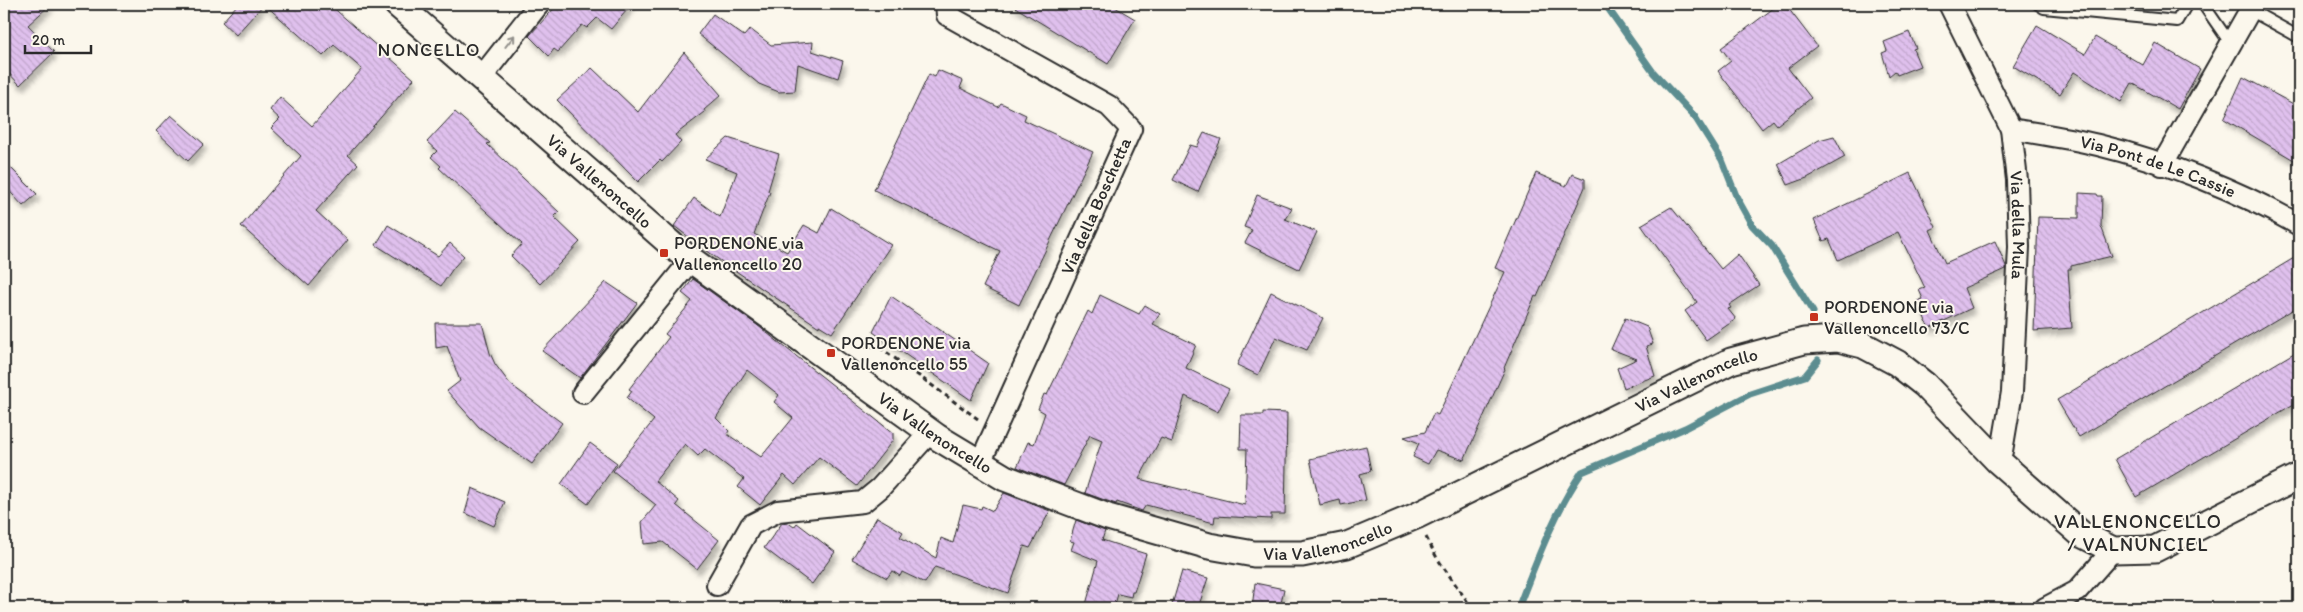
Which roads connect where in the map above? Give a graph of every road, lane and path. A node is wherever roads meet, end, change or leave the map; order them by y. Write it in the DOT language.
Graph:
graph roads {
  1 [pos="397,4"];
  2 [pos="539,4"];
  3 [pos="946,4"];
  4 [pos="1949,4"];
  5 [pos="2038,4"];
  6 [pos="2187,4"];
  7 [pos="2203,4"];
  8 [pos="2250,10"];
  9 [pos="2299,37"];
  10 [pos="2230,44"];
  11 [pos="480,79"];
  12 [pos="2011,129"];
  13 [pos="2162,165"];
  14 [pos="2299,225"];
  15 [pos="691,260"];
  16 [pos="851,347"];
  17 [pos="582,393"];
  18 [pos="930,432"];
  19 [pos="994,432"];
  20 [pos="1997,460"];
  21 [pos="980,463"];
  22 [pos="2299,476"];
  23 [pos="1416,516"];
  24 [pos="2113,550"];
  25 [pos="717,585"];
  26 [pos="1472,608"];
  27 [pos="2045,608"];
  1 -- 11 [label="street, Via Vallenoncello"];
  11 -- 2 [label="street, one-way"];
  3 -- 19 [label="street, Via della Boschetta"];
  4 -- 12 [label="street, Via della Mula"];
  5 -- 6 [label="lane"];
  7 -- 10 [label="lane"];
  8 -- 9 [label="lane"];
  8 -- 10 [label="street"];
  10 -- 13 [label="street"];
  11 -- 15 [label="street, Via Vallenoncello"];
  12 -- 13 [label="street, Via Pont de Le Cassie"];
  12 -- 20 [label="street, Via della Mula"];
  13 -- 14 [label="street, Via Pont de Le Cassie"];
  15 -- 17 [label="street"];
  15 -- 18 [label="street, Via Vallenoncello"];
  16 -- 19 [label="path"];
  18 -- 21 [label="street, Via Vallenoncello"];
  18 -- 25 [label="street"];
  19 -- 21 [label="street, Via della Boschetta"];
  20 -- 23 [label="street, Via Vallenoncello"];
  20 -- 24 [label="street, Via Vallenoncello"];
  21 -- 23 [label="street, Via Vallenoncello"];
  22 -- 24 [label="street, Via Vallenoncello"];
  23 -- 26 [label="path"];
  24 -- 27 [label="street"];
}
